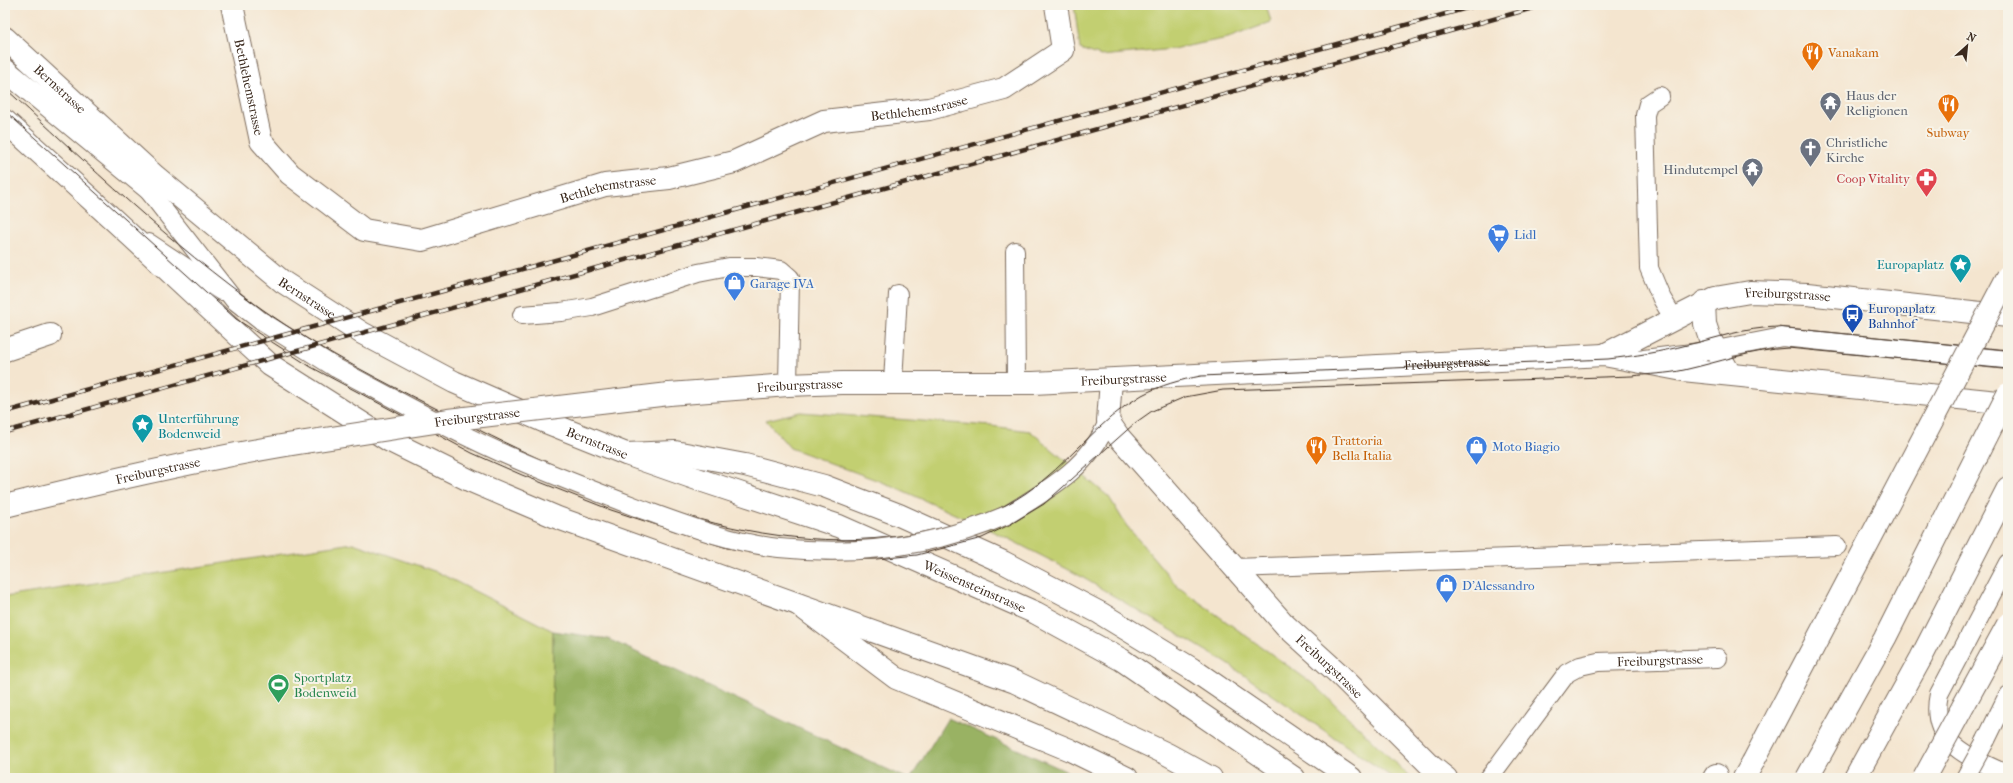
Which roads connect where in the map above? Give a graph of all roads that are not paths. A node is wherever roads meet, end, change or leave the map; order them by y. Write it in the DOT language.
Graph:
graph roads {
  1 [pos="232,5"];
  2 [pos="1056,5"];
  3 [pos="5,38"];
  4 [pos="5,70"];
  5 [pos="1660,96"];
  6 [pos="87,113"];
  7 [pos="5,121"];
  8 [pos="144,185"];
  9 [pos="116,222"];
  10 [pos="1015,251"];
  11 [pos="2008,276"];
  12 [pos="898,294"];
  13 [pos="234,300"];
  14 [pos="1704,302"];
  15 [pos="522,315"];
  16 [pos="2008,316"];
  17 [pos="1674,318"];
  18 [pos="50,335"];
  19 [pos="5,350"];
  20 [pos="1716,350"];
  21 [pos="1604,355"];
  22 [pos="2008,360"];
  23 [pos="1730,374"];
  24 [pos="1111,380"];
  25 [pos="893,382"];
  26 [pos="1016,384"];
  27 [pos="788,385"];
  28 [pos="2008,394"];
  29 [pos="2008,403"];
  30 [pos="1108,421"];
  31 [pos="626,454"];
  32 [pos="2008,488"];
  33 [pos="5,506"];
  34 [pos="1836,546"];
  35 [pos="2008,563"];
  36 [pos="1235,568"];
  37 [pos="799,605"];
  38 [pos="2008,624"];
  39 [pos="1718,658"];
  40 [pos="2008,695"];
  41 [pos="2008,774"];
  42 [pos="1127,778"];
  43 [pos="1211,778"];
  44 [pos="1294,778"];
  45 [pos="1351,778"];
  46 [pos="1446,778"];
  47 [pos="1489,778"];
  48 [pos="1744,778"];
  49 [pos="1807,778"];
  50 [pos="1855,778"];
  51 [pos="1924,778"];
  52 [pos="1965,778"];
  1 -- 2 [label="main road, Bethlehemstrasse"];
  3 -- 6 [label="main road, Bernstrasse"];
  4 -- 8 [label="main road, Bernstrasse"];
  5 -- 17 [label="lane"];
  6 -- 8 [label="lane"];
  6 -- 31 [label="main road, Bernstrasse"];
  7 -- 9 [label="main road"];
  8 -- 13 [label="lane"];
  8 -- 31 [label="main road, Bernstrasse"];
  9 -- 13 [label="lane"];
  9 -- 37 [label="main road"];
  10 -- 26 [label="lane"];
  11 -- 48 [label="main road, bridge"];
  12 -- 25 [label="lane"];
  13 -- 30 [label="lane, bridge"];
  14 -- 16 [label="main road, Freiburgstrasse"];
  14 -- 17 [label="main road, Freiburgstrasse"];
  14 -- 20 [label="main road"];
  15 -- 27 [label="lane"];
  17 -- 21 [label="main road, Freiburgstrasse"];
  18 -- 19 [label="main road"];
  20 -- 21 [label="lane, Freiburgstrasse"];
  20 -- 22 [label="lane, Freiburgstrasse"];
  20 -- 23 [label="main road"];
  21 -- 23 [label="main road, Freiburgstrasse"];
  21 -- 24 [label="main road, Freiburgstrasse"];
  23 -- 29 [label="main road, Freiburgstrasse"];
  24 -- 26 [label="main road, Freiburgstrasse"];
  24 -- 30 [label="main road"];
  25 -- 26 [label="main road, Freiburgstrasse"];
  25 -- 27 [label="main road, Freiburgstrasse"];
  27 -- 33 [label="main road, Freiburgstrasse, bridge"];
  28 -- 49 [label="main road, bridge"];
  30 -- 36 [label="main road, Freiburgstrasse"];
  31 -- 44 [label="main road, Weissensteinstrasse"];
  31 -- 45 [label="main road"];
  32 -- 50 [label="main road"];
  34 -- 36 [label="lane"];
  35 -- 41 [label="lane"];
  36 -- 46 [label="main road, Freiburgstrasse"];
  37 -- 42 [label="main road"];
  37 -- 43 [label="main road"];
  38 -- 51 [label="main road, bridge"];
  39 -- 47 [label="lane, Freiburgstrasse"];
  40 -- 52 [label="lane, bridge"];
}
